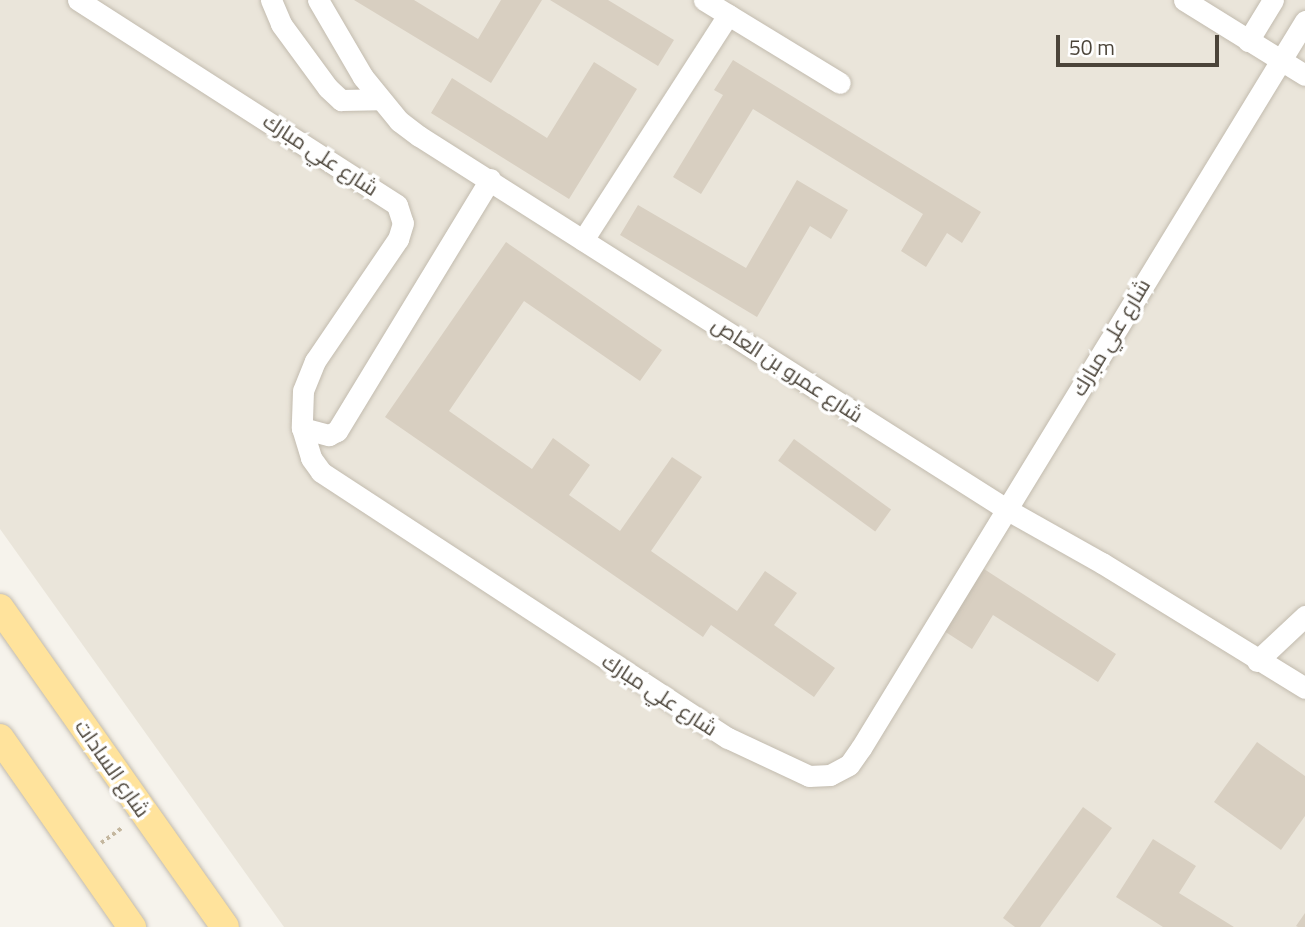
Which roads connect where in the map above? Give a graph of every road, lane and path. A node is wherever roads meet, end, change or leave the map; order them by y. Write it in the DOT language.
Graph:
graph roads {
  1 [pos="78,0"];
  2 [pos="271,0"];
  3 [pos="318,0"];
  4 [pos="704,0"];
  5 [pos="1184,0"];
  6 [pos="1273,0"];
  7 [pos="728,15"];
  8 [pos="1305,21"];
  9 [pos="1248,41"];
  10 [pos="1280,61"];
  11 [pos="1305,75"];
  12 [pos="841,83"];
  13 [pos="380,99"];
  14 [pos="490,180"];
  15 [pos="583,240"];
  16 [pos="302,428"];
  17 [pos="1006,509"];
  18 [pos="0,608"];
  19 [pos="1305,616"];
  20 [pos="1257,662"];
  21 [pos="1305,688"];
  22 [pos="0,738"];
  23 [pos="144,811"];
  24 [pos="83,857"];
  25 [pos="132,927"];
  26 [pos="225,927"];
  1 -- 16 [label="street, شارع علي مبارك"];
  2 -- 13 [label="street"];
  3 -- 13 [label="street, شارع عمرو بن العاص"];
  4 -- 7 [label="street"];
  5 -- 9 [label="street"];
  6 -- 9 [label="street"];
  7 -- 12 [label="street"];
  7 -- 15 [label="street"];
  8 -- 10 [label="street, شارع علي مبارك"];
  9 -- 10 [label="street"];
  10 -- 11 [label="street"];
  10 -- 17 [label="street, شارع علي مبارك"];
  13 -- 14 [label="street, شارع عمرو بن العاص"];
  14 -- 15 [label="street, شارع عمرو بن العاص"];
  14 -- 16 [label="street"];
  15 -- 17 [label="street, شارع عمرو بن العاص"];
  16 -- 17 [label="street, شارع علي مبارك"];
  17 -- 20 [label="street, شارع عمرو بن العاص"];
  18 -- 23 [label="main road, شارع السادات"];
  19 -- 20 [label="street"];
  20 -- 21 [label="street, شارع عمرو بن العاص"];
  22 -- 24 [label="main road"];
  23 -- 24 [label="path"];
  23 -- 26 [label="main road, شارع السادات"];
  24 -- 25 [label="main road"];
}
